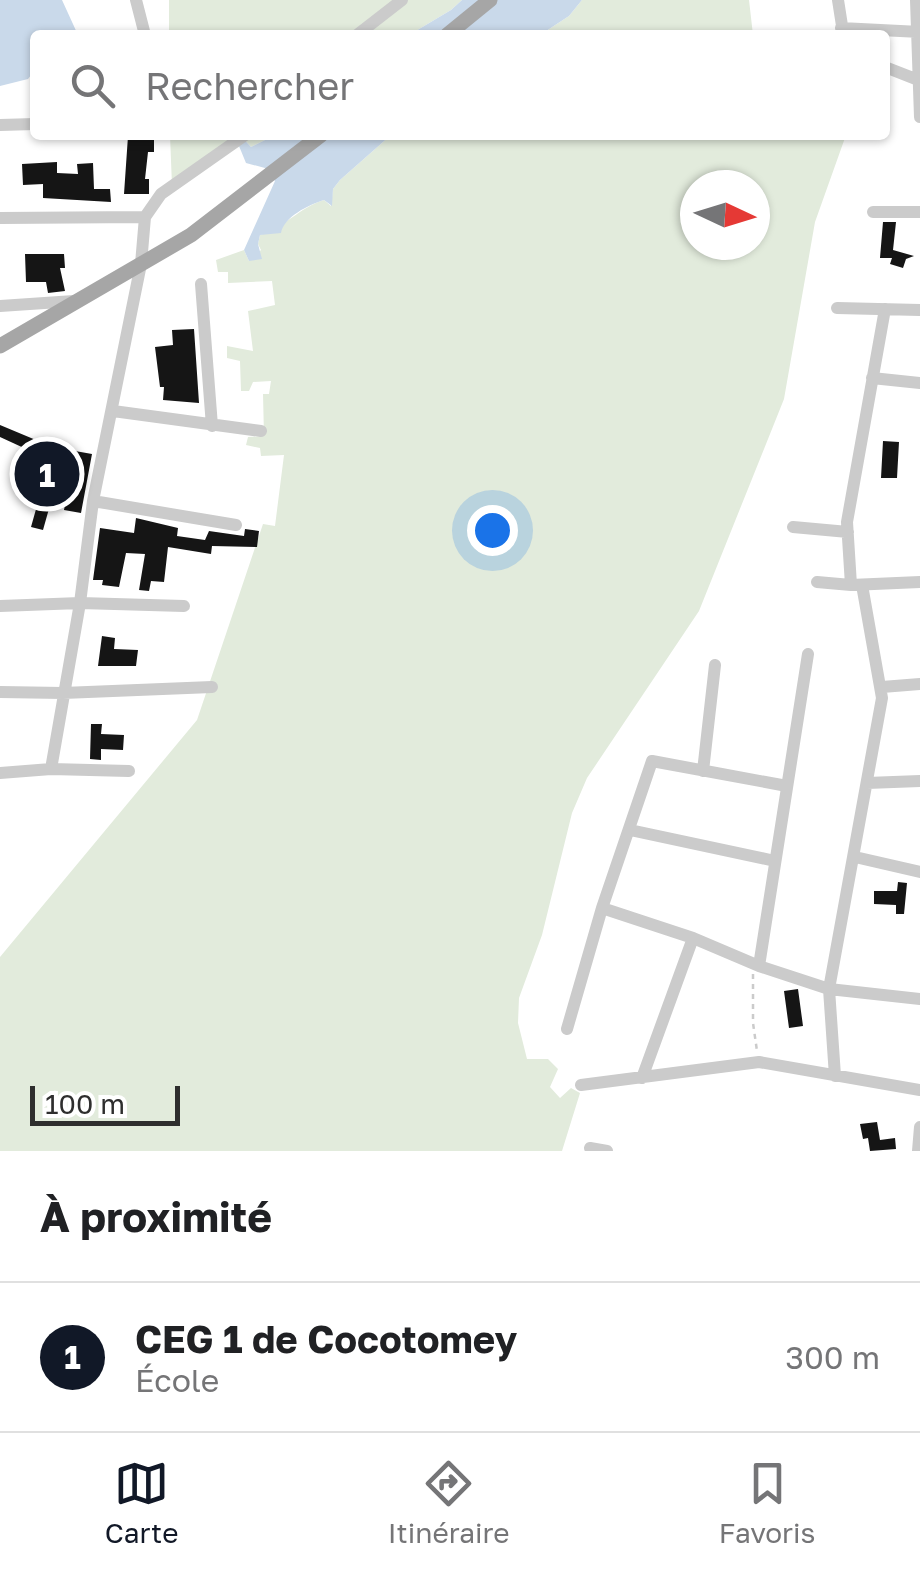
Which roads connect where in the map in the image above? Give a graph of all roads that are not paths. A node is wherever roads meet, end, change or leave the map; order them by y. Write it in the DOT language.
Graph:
graph roads {
  1 [pos="136,0"];
  2 [pos="402,0"];
  3 [pos="490,0"];
  4 [pos="838,0"];
  5 [pos="916,0"];
  6 [pos="143,30"];
  7 [pos="363,30"];
  8 [pos="453,30"];
  9 [pos="843,30"];
  10 [pos="890,32"];
  11 [pos="918,32"];
  12 [pos="890,69"];
  13 [pos="918,80"];
  14 [pos="920,117"];
  15 [pos="0,124"];
  16 [pos="30,124"];
  17 [pos="238,140"];
  18 [pos="316,140"];
  19 [pos="874,212"];
  20 [pos="920,212"];
  21 [pos="145,217"];
  22 [pos="0,218"];
  23 [pos="141,264"];
  24 [pos="201,284"];
  25 [pos="77,301"];
  26 [pos="0,306"];
  27 [pos="838,308"];
  28 [pos="884,309"];
  29 [pos="920,310"];
  30 [pos="0,346"];
  31 [pos="872,378"];
  32 [pos="920,383"];
  33 [pos="113,411"];
  34 [pos="212,426"];
  35 [pos="261,431"];
  36 [pos="92,501"];
  37 [pos="236,525"];
  38 [pos="793,527"];
  39 [pos="848,532"];
  40 [pos="818,582"];
  41 [pos="920,582"];
  42 [pos="856,585"];
  43 [pos="80,603"];
  44 [pos="0,606"];
  45 [pos="184,606"];
  46 [pos="808,654"];
  47 [pos="715,665"];
  48 [pos="920,684"];
  49 [pos="212,686"];
  50 [pos="882,687"];
  51 [pos="0,692"];
  52 [pos="63,693"];
  53 [pos="51,769"];
  54 [pos="703,770"];
  55 [pos="128,771"];
  56 [pos="0,773"];
  57 [pos="920,781"];
  58 [pos="868,782"];
  59 [pos="787,786"];
  60 [pos="630,830"];
  61 [pos="855,858"];
  62 [pos="775,860"];
  63 [pos="920,872"];
  64 [pos="602,908"];
  65 [pos="693,938"];
  66 [pos="756,964"];
  67 [pos="829,989"];
  68 [pos="920,998"];
  69 [pos="567,1028"];
  70 [pos="834,1076"];
  71 [pos="642,1078"];
  72 [pos="581,1085"];
  73 [pos="920,1090"];
  74 [pos="920,1127"];
  75 [pos="590,1148"];
  76 [pos="607,1151"];
  77 [pos="918,1151"];
  1 -- 6 [label="street"];
  2 -- 7 [label="street"];
  3 -- 8 [label="main road"];
  4 -- 9 [label="street"];
  5 -- 11 [label="street"];
  10 -- 11 [label="street"];
  11 -- 13 [label="street"];
  12 -- 13 [label="street"];
  13 -- 14 [label="street"];
  15 -- 16 [label="street"];
  17 -- 21 [label="street"];
  18 -- 23 [label="main road"];
  19 -- 20 [label="street"];
  21 -- 22 [label="street"];
  21 -- 23 [label="street"];
  23 -- 25 [label="main road"];
  23 -- 33 [label="street"];
  24 -- 34 [label="street"];
  25 -- 26 [label="street"];
  25 -- 30 [label="main road"];
  27 -- 28 [label="street"];
  28 -- 29 [label="street"];
  28 -- 31 [label="street"];
  31 -- 32 [label="street"];
  31 -- 39 [label="street"];
  33 -- 34 [label="street"];
  33 -- 36 [label="street"];
  34 -- 35 [label="street"];
  36 -- 37 [label="street"];
  36 -- 43 [label="street"];
  38 -- 39 [label="street"];
  39 -- 42 [label="street"];
  40 -- 42 [label="street"];
  41 -- 42 [label="street"];
  42 -- 50 [label="street"];
  43 -- 44 [label="street"];
  43 -- 45 [label="street"];
  43 -- 52 [label="street"];
  46 -- 59 [label="street"];
  47 -- 54 [label="street"];
  48 -- 50 [label="street"];
  49 -- 52 [label="street"];
  50 -- 58 [label="street"];
  51 -- 52 [label="street"];
  52 -- 53 [label="street"];
  53 -- 55 [label="street"];
  53 -- 56 [label="street"];
  54 -- 59 [label="street"];
  54 -- 60 [label="street"];
  57 -- 58 [label="street"];
  58 -- 61 [label="street"];
  59 -- 62 [label="street"];
  60 -- 62 [label="street"];
  60 -- 64 [label="street"];
  61 -- 63 [label="street"];
  61 -- 67 [label="street"];
  62 -- 66 [label="street"];
  64 -- 65 [label="street"];
  64 -- 69 [label="street"];
  65 -- 66 [label="street"];
  65 -- 71 [label="street"];
  66 -- 67 [label="street"];
  67 -- 68 [label="street"];
  67 -- 70 [label="street"];
  70 -- 71 [label="street"];
  70 -- 73 [label="street"];
  71 -- 72 [label="street"];
  74 -- 77 [label="street"];
  75 -- 76 [label="street"];
}
